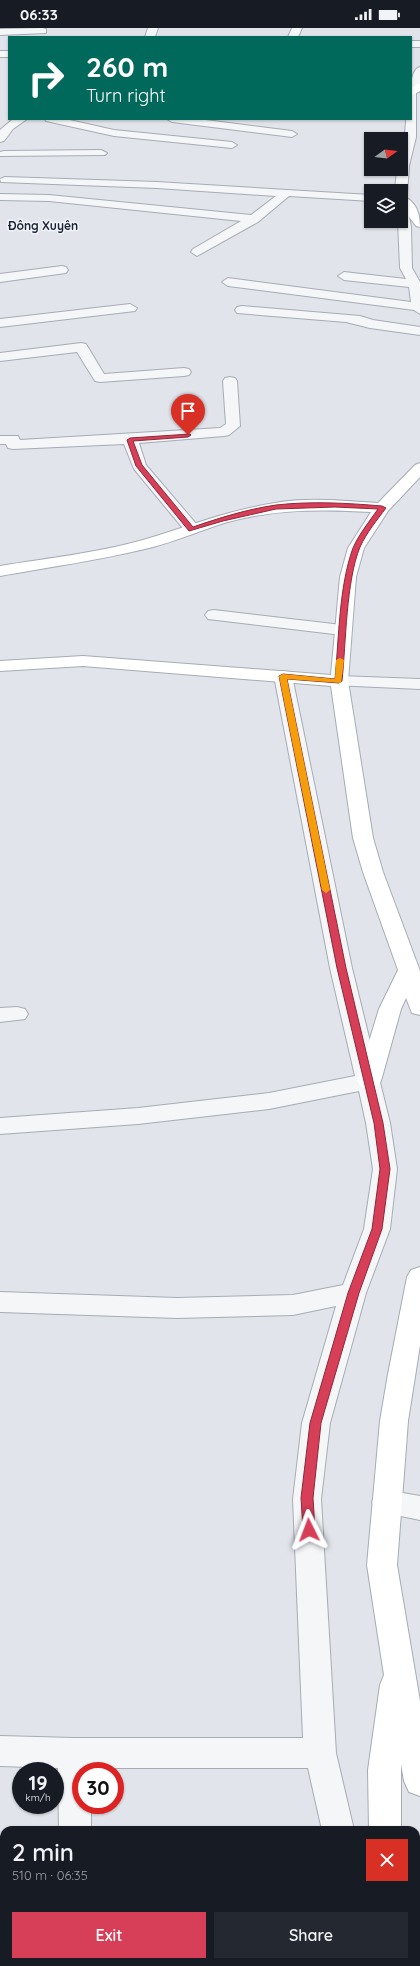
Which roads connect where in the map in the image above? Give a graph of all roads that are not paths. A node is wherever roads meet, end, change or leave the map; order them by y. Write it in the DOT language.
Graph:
graph roads {
  1 [pos="43,31"];
  2 [pos="0,32"];
  3 [pos="420,70"];
  4 [pos="420,86"];
  5 [pos="412,91"];
  6 [pos="412,93"];
  7 [pos="55,120"];
  8 [pos="180,120"];
  9 [pos="411,120"];
  10 [pos="17,121"];
  11 [pos="0,122"];
  12 [pos="292,134"];
  13 [pos="0,139"];
  14 [pos="232,145"];
  15 [pos="2,150"];
  16 [pos="100,153"];
  17 [pos="97,170"];
  18 [pos="2,182"];
  19 [pos="91,182"];
  20 [pos="402,184"];
  21 [pos="286,193"];
  22 [pos="0,197"];
  23 [pos="364,198"];
  24 [pos="408,206"];
  25 [pos="254,219"];
  26 [pos="420,223"];
  27 [pos="405,228"];
  28 [pos="198,252"];
  29 [pos="62,270"];
  30 [pos="344,276"];
  31 [pos="0,278"];
  32 [pos="228,282"];
  33 [pos="415,284"];
  34 [pos="130,308"];
  35 [pos="419,309"];
  36 [pos="242,310"];
  37 [pos="0,323"];
  38 [pos="420,331"];
  39 [pos="0,357"];
  40 [pos="184,372"];
  41 [pos="230,381"];
  42 [pos="0,440"];
  43 [pos="130,440"];
  44 [pos="420,468"];
  45 [pos="382,508"];
  46 [pos="192,530"];
  47 [pos="0,571"];
  48 [pos="214,615"];
  49 [pos="342,630"];
  50 [pos="0,666"];
  51 [pos="283,676"];
  52 [pos="339,681"];
  53 [pos="420,684"];
  54 [pos="409,970"];
  55 [pos="420,1008"];
  56 [pos="369,1081"];
  57 [pos="0,1126"];
  58 [pos="420,1277"];
  59 [pos="354,1293"];
  60 [pos="0,1302"];
  61 [pos="386,1502"];
  62 [pos="420,1508"];
  63 [pos="398,1668"];
  64 [pos="0,1751"];
  65 [pos="74,1753"];
  66 [pos="320,1753"];
  67 [pos="420,1781"];
  68 [pos="75,1826"];
  69 [pos="337,1826"];
  70 [pos="385,1826"];
  1 -- 2 [label="street"];
  3 -- 5 [label="street"];
  4 -- 6 [label="main road"];
  7 -- 14 [label="street"];
  8 -- 12 [label="street"];
  9 -- 20 [label="street"];
  10 -- 11 [label="street"];
  10 -- 13 [label="street"];
  15 -- 16 [label="street"];
  15 -- 18 [label="street"];
  17 -- 19 [label="street"];
  18 -- 19 [label="street"];
  19 -- 21 [label="street"];
  21 -- 23 [label="street"];
  21 -- 25 [label="street"];
  22 -- 25 [label="street"];
  24 -- 26 [label="main road"];
  25 -- 28 [label="street"];
  27 -- 33 [label="street"];
  29 -- 31 [label="street"];
  30 -- 33 [label="street"];
  32 -- 35 [label="street"];
  33 -- 35 [label="street"];
  34 -- 37 [label="street"];
  36 -- 38 [label="street"];
  39 -- 40 [label="street"];
  41 -- 43 [label="street"];
  42 -- 43 [label="street"];
  43 -- 46 [label="street"];
  44 -- 45 [label="main road"];
  45 -- 46 [label="main road"];
  45 -- 49 [label="main road"];
  46 -- 47 [label="main road"];
  48 -- 49 [label="street"];
  49 -- 52 [label="main road"];
  50 -- 51 [label="main road"];
  51 -- 52 [label="main road"];
  51 -- 56 [label="street"];
  52 -- 53 [label="street"];
  52 -- 54 [label="main road"];
  54 -- 55 [label="main road"];
  54 -- 56 [label="main road"];
  56 -- 57 [label="street"];
  56 -- 59 [label="street"];
  58 -- 61 [label="main road"];
  59 -- 60 [label="street"];
  59 -- 66 [label="street"];
  61 -- 62 [label="street"];
  61 -- 63 [label="main road"];
  63 -- 67 [label="main road"];
  63 -- 70 [label="main road"];
  64 -- 65 [label="street"];
  65 -- 66 [label="street"];
  65 -- 68 [label="street"];
  66 -- 69 [label="street"];
}
